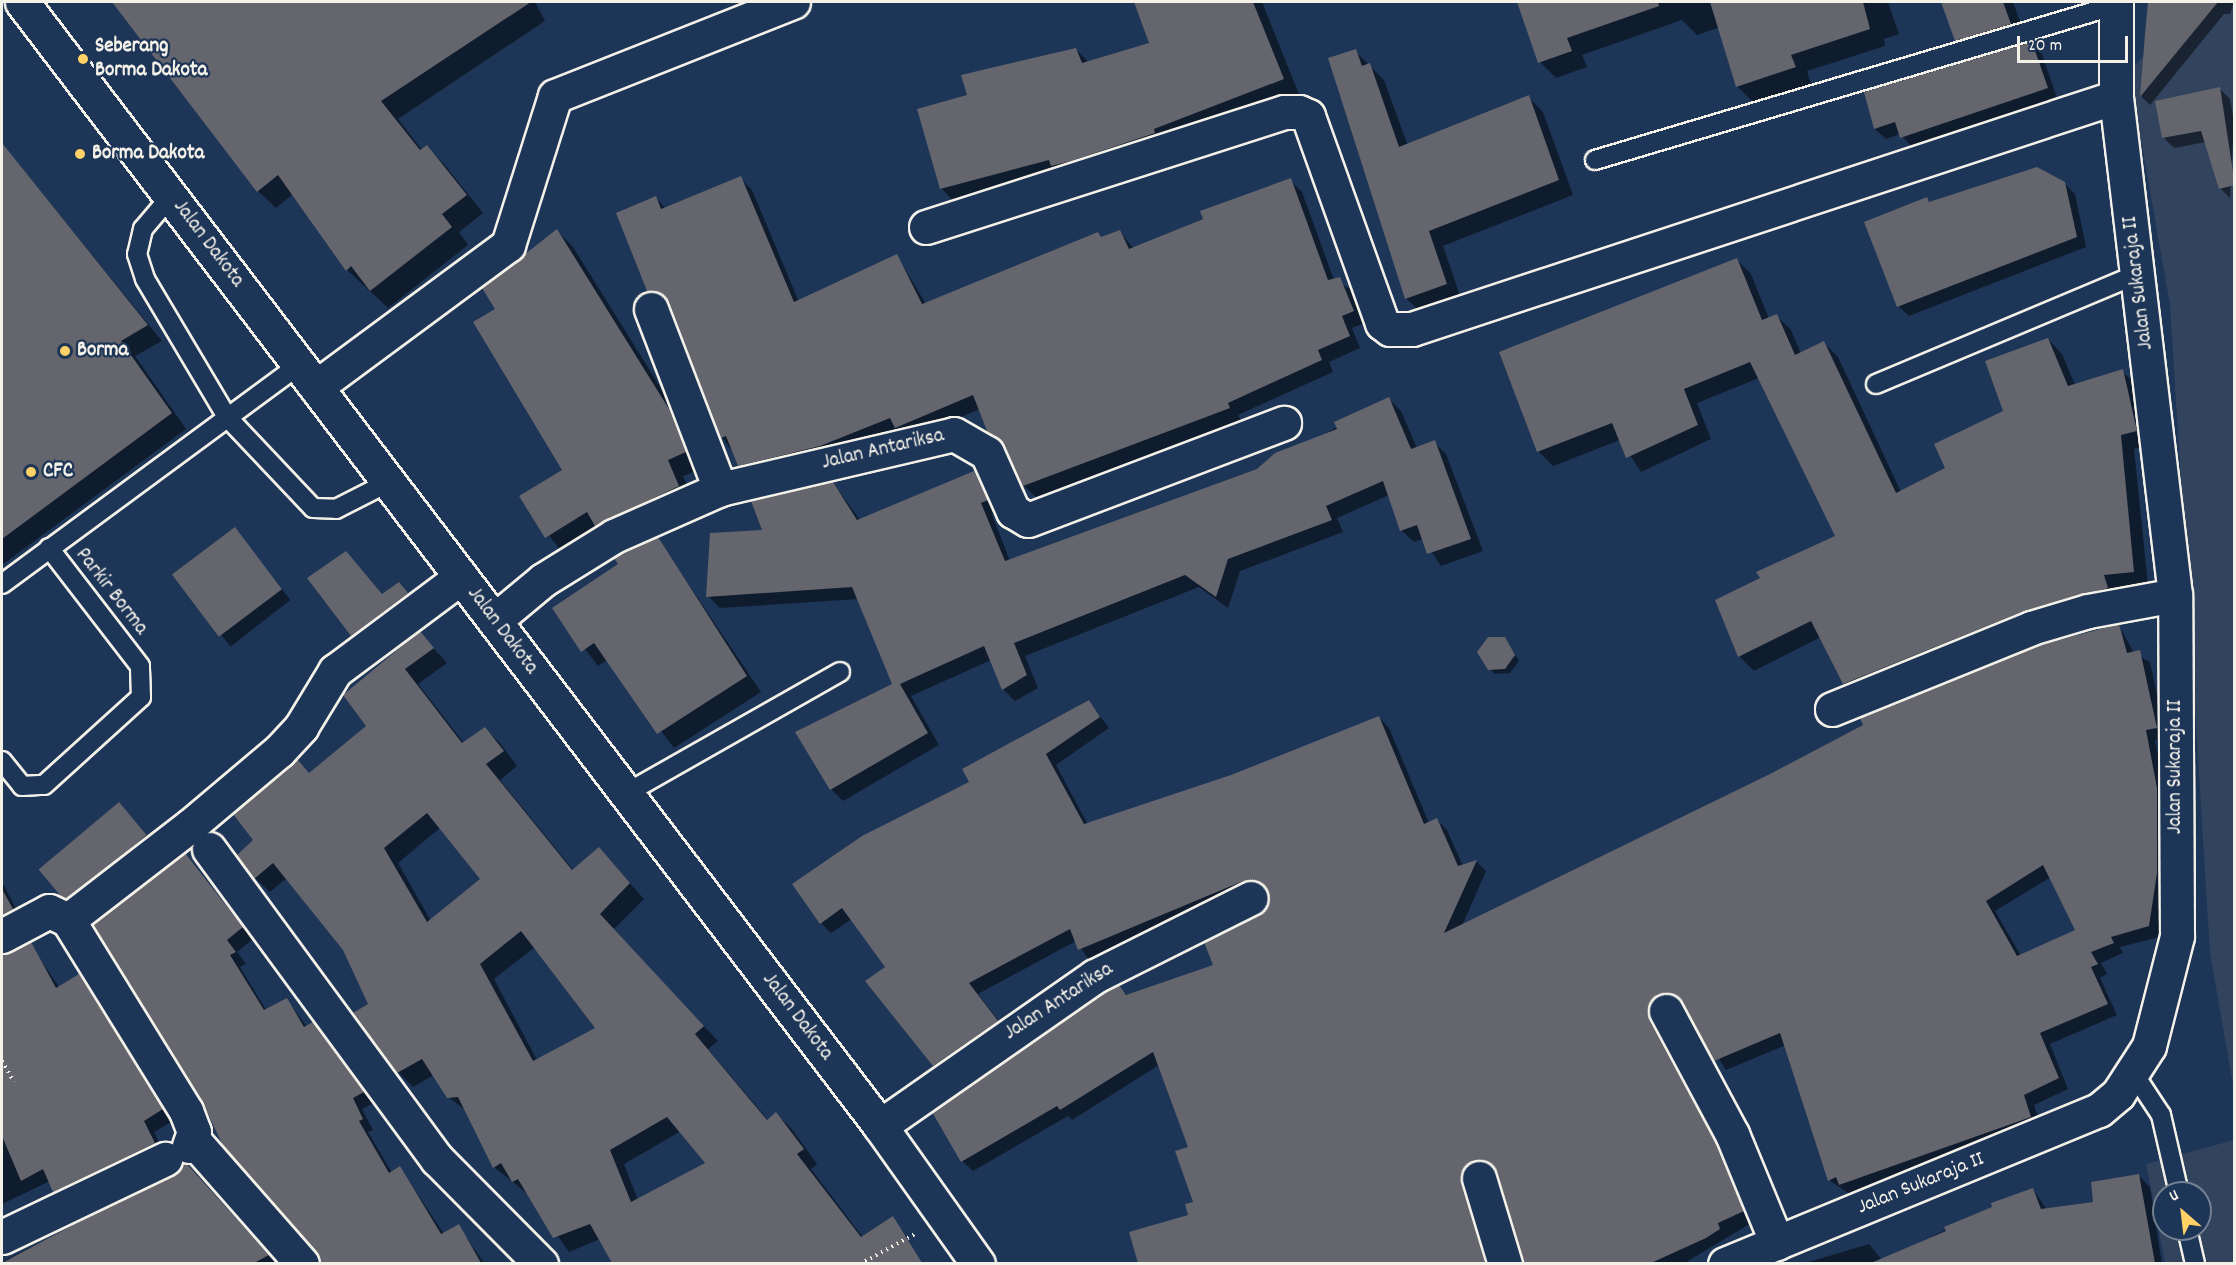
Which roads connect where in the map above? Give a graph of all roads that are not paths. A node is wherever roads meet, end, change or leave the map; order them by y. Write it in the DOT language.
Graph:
graph roads {
  1 [pos="22,2"];
  2 [pos="793,2"];
  3 [pos="2116,3"];
  4 [pos="2116,97"];
  5 [pos="1596,160"];
  6 [pos="171,196"];
  7 [pos="926,227"];
  8 [pos="2139,274"];
  9 [pos="651,309"];
  10 [pos="308,376"];
  11 [pos="1876,384"];
  12 [pos="226,417"];
  13 [pos="1284,423"];
  14 [pos="389,482"];
  15 [pos="720,489"];
  16 [pos="49,548"];
  17 [pos="461,577"];
  18 [pos="2,584"];
  19 [pos="2175,595"];
  20 [pos="495,620"];
  21 [pos="840,672"];
  22 [pos="1832,709"];
  23 [pos="2,761"];
  24 [pos="627,793"];
  25 [pos="209,849"];
  26 [pos="1251,898"];
  27 [pos="68,920"];
  28 [pos="2,936"];
  29 [pos="1666,1011"];
  30 [pos="2134,1074"];
  31 [pos="880,1126"];
  32 [pos="183,1149"];
  33 [pos="1479,1178"];
  34 [pos="2176,1181"];
  35 [pos="2,1237"];
  36 [pos="2190,1241"];
  37 [pos="1777,1243"];
  38 [pos="302,1263"];
  39 [pos="541,1263"];
  40 [pos="978,1263"];
  41 [pos="1505,1263"];
  42 [pos="1725,1263"];
  43 [pos="2195,1263"];
  1 -- 6 [label="street, Jalan Dakota"];
  2 -- 10 [label="street"];
  3 -- 4 [label="street, Jalan Sukaraja II"];
  3 -- 5 [label="lane"];
  4 -- 7 [label="street"];
  4 -- 8 [label="street, Jalan Sukaraja II"];
  6 -- 10 [label="street, Jalan Dakota"];
  6 -- 12 [label="lane"];
  8 -- 11 [label="lane"];
  8 -- 19 [label="street, Jalan Sukaraja II"];
  9 -- 15 [label="street"];
  10 -- 12 [label="lane, Parkir Borma"];
  10 -- 14 [label="street, Jalan Dakota"];
  12 -- 14 [label="lane"];
  12 -- 16 [label="lane, Parkir Borma"];
  13 -- 15 [label="street, Jalan Antariksa"];
  14 -- 17 [label="street, Jalan Dakota"];
  15 -- 20 [label="street, Jalan Antariksa"];
  16 -- 18 [label="lane"];
  16 -- 23 [label="lane, Parkir Borma"];
  17 -- 20 [label="street, Jalan Dakota"];
  17 -- 27 [label="street"];
  19 -- 22 [label="street"];
  19 -- 30 [label="street, Jalan Sukaraja II"];
  20 -- 24 [label="street, Jalan Dakota"];
  21 -- 24 [label="lane"];
  24 -- 31 [label="street, Jalan Dakota"];
  25 -- 39 [label="street"];
  26 -- 31 [label="street, Jalan Antariksa"];
  27 -- 28 [label="street"];
  27 -- 32 [label="street"];
  29 -- 37 [label="street"];
  30 -- 34 [label="lane"];
  30 -- 37 [label="street, Jalan Sukaraja II"];
  31 -- 40 [label="street, Jalan Dakota"];
  32 -- 35 [label="street"];
  32 -- 38 [label="street"];
  33 -- 41 [label="street"];
  36 -- 43 [label="lane"];
  37 -- 42 [label="street, Jalan Sukaraja II"];
}
